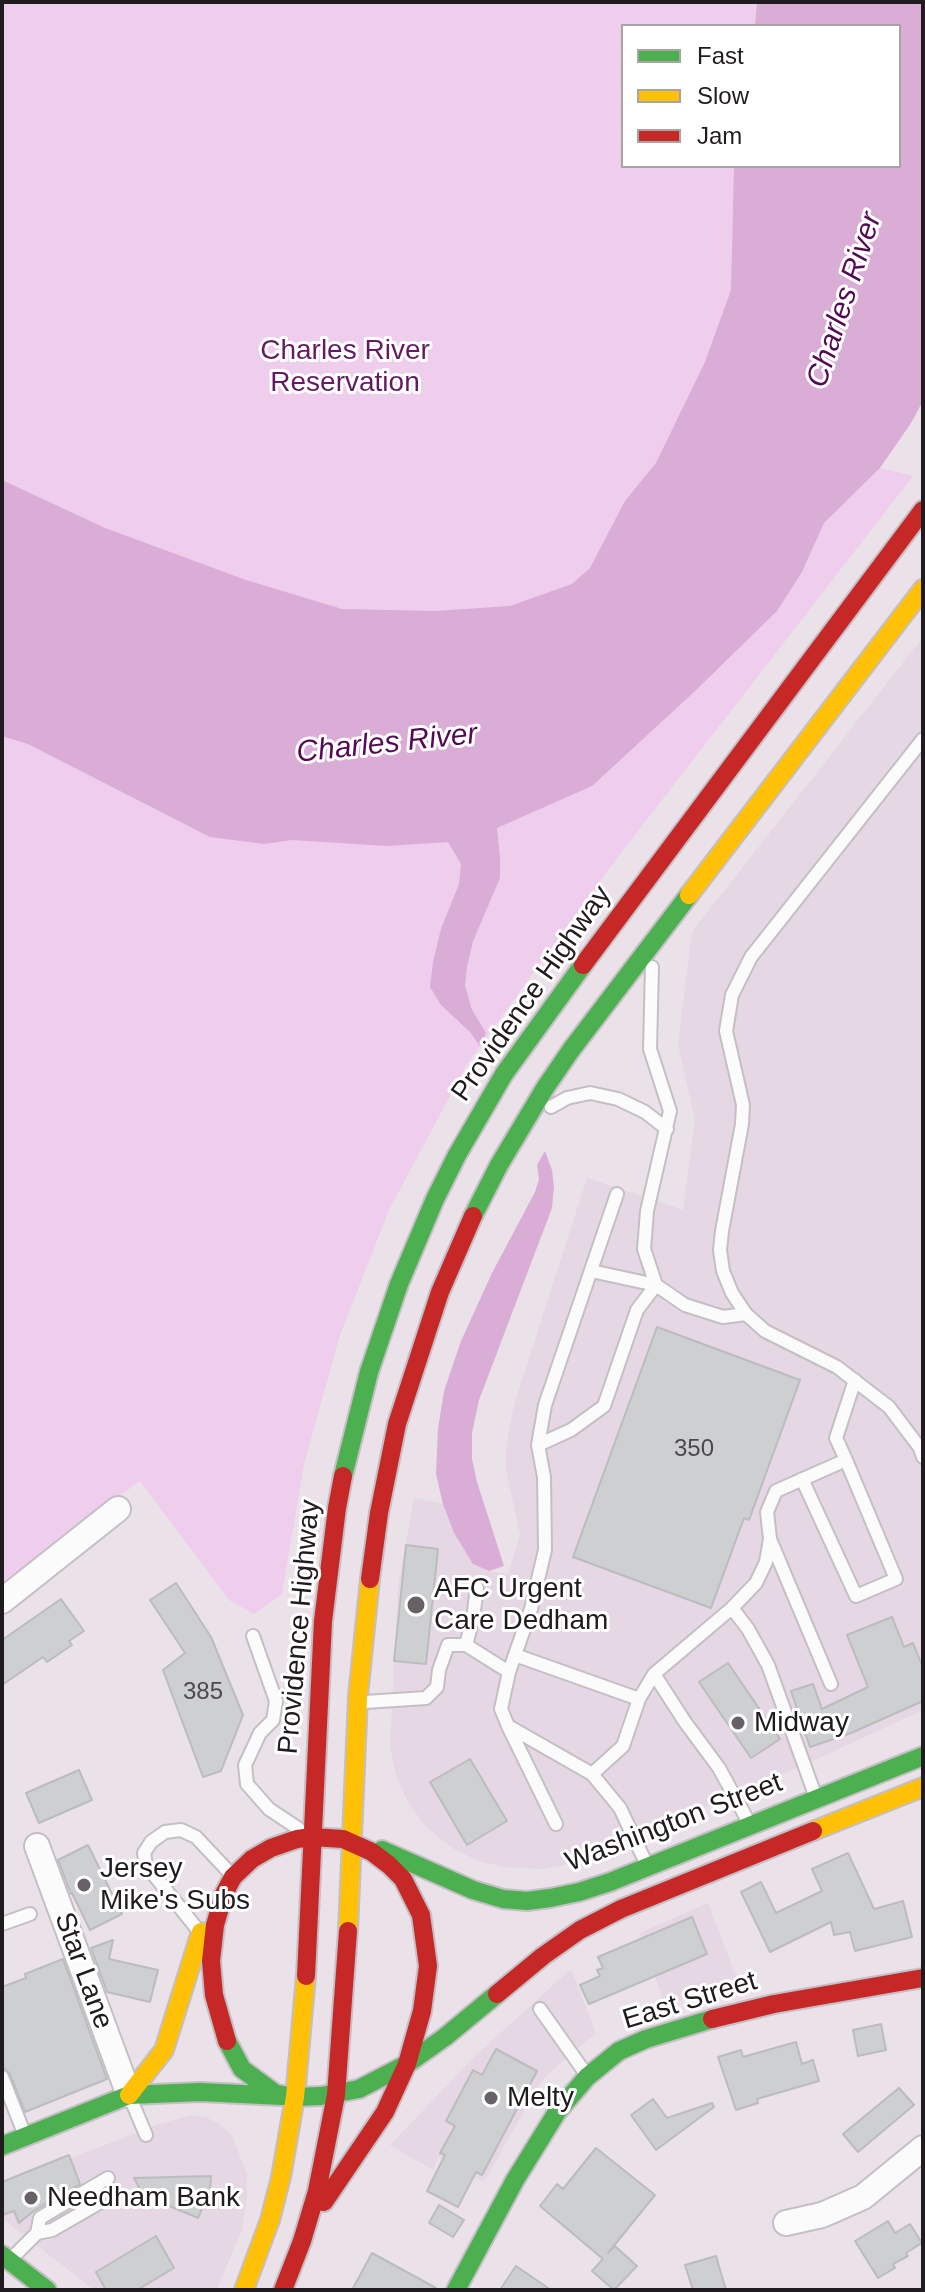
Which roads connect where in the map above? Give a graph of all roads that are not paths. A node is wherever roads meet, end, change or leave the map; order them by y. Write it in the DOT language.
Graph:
graph roads {
  1 [pos="923,510"];
  2 [pos="923,589"];
  3 [pos="923,739"];
  4 [pos="656,937"];
  5 [pos="523,1123"];
  6 [pos="667,1129"];
  7 [pos="617,1194"];
  8 [pos="591,1271"];
  9 [pos="656,1285"];
  10 [pos="746,1314"];
  11 [pos="855,1380"];
  12 [pos="538,1445"];
  13 [pos="922,1451"];
  14 [pos="846,1460"];
  15 [pos="802,1479"];
  16 [pos="118,1509"];
  17 [pos="770,1539"];
  18 [pos="477,1588"];
  19 [pos="2,1601"];
  20 [pos="732,1608"];
  21 [pos="253,1636"];
  22 [pos="466,1645"];
  23 [pos="515,1655"];
  24 [pos="509,1672"];
  25 [pos="654,1674"];
  26 [pos="831,1684"];
  27 [pos="639,1699"];
  28 [pos="358,1702"];
  29 [pos="508,1726"];
  30 [pos="923,1756"];
  31 [pos="592,1774"];
  32 [pos="923,1787"];
  33 [pos="817,1799"];
  34 [pos="556,1824"];
  35 [pos="751,1826"];
  36 [pos="312,1837"];
  37 [pos="351,1841"];
  38 [pos="37,1846"];
  39 [pos="648,1867"];
  40 [pos="233,1877"];
  41 [pos="30,1914"];
  42 [pos="2,1924"];
  43 [pos="206,1940"];
  44 [pos="923,1978"];
  45 [pos="540,2009"];
  46 [pos="407,2064"];
  47 [pos="2,2077"];
  48 [pos="587,2077"];
  49 [pos="129,2095"];
  50 [pos="336,2095"];
  51 [pos="295,2097"];
  52 [pos="146,2135"];
  53 [pos="25,2136"];
  54 [pos="2,2146"];
  55 [pos="923,2148"];
  56 [pos="108,2178"];
  57 [pos="99,2203"];
  58 [pos="786,2223"];
  59 [pos="307,2228"];
  60 [pos="37,2233"];
  61 [pos="6,2258"];
  62 [pos="47,2290"];
  63 [pos="244,2290"];
  64 [pos="283,2290"];
  65 [pos="456,2290"];
  1 -- 36 [label="main road, Providence Highway"];
  2 -- 4 [label="main road"];
  3 -- 10 [label="lane"];
  4 -- 5 [label="main road"];
  4 -- 6 [label="lane"];
  5 -- 6 [label="lane"];
  5 -- 28 [label="main road"];
  6 -- 9 [label="lane"];
  7 -- 8 [label="lane"];
  8 -- 9 [label="lane"];
  8 -- 12 [label="lane"];
  9 -- 10 [label="lane"];
  9 -- 12 [label="lane"];
  10 -- 11 [label="lane"];
  11 -- 13 [label="lane"];
  11 -- 14 [label="lane"];
  12 -- 23 [label="lane"];
  14 -- 15 [label="lane"];
  14 -- 15 [label="lane"];
  15 -- 17 [label="lane"];
  16 -- 19 [label="street"];
  17 -- 20 [label="lane"];
  17 -- 26 [label="lane"];
  18 -- 22 [label="lane"];
  20 -- 25 [label="lane"];
  20 -- 33 [label="lane"];
  21 -- 36 [label="lane"];
  22 -- 24 [label="lane"];
  22 -- 28 [label="lane"];
  23 -- 24 [label="lane"];
  23 -- 27 [label="lane"];
  24 -- 29 [label="lane"];
  25 -- 27 [label="lane"];
  25 -- 35 [label="lane"];
  27 -- 31 [label="lane"];
  28 -- 37 [label="main road"];
  29 -- 31 [label="lane"];
  29 -- 34 [label="lane"];
  30 -- 33 [label="main road, Washington Street"];
  31 -- 39 [label="lane"];
  32 -- 46 [label="main road, Washington Street"];
  33 -- 35 [label="main road, Washington Street"];
  35 -- 39 [label="main road, Washington Street"];
  36 -- 37 [label="main road, Washington Street"];
  36 -- 40 [label="main road"];
  36 -- 51 [label="main road, Providence Highway"];
  37 -- 39 [label="main road, Washington Street"];
  37 -- 46 [label="main road"];
  37 -- 50 [label="main road"];
  38 -- 49 [label="street, Star Lane"];
  40 -- 43 [label="main road"];
  40 -- 43 [label="lane"];
  41 -- 42 [label="lane"];
  43 -- 49 [label="main road"];
  43 -- 51 [label="main road"];
  44 -- 48 [label="main road, East Street"];
  45 -- 48 [label="lane"];
  46 -- 50 [label="main road, Washington Street"];
  46 -- 59 [label="main road"];
  47 -- 53 [label="lane"];
  48 -- 65 [label="main road, East Street"];
  49 -- 51 [label="main road"];
  49 -- 52 [label="lane"];
  49 -- 53 [label="main road"];
  50 -- 51 [label="main road, Washington Street"];
  50 -- 59 [label="main road"];
  51 -- 63 [label="main road, Providence Highway"];
  53 -- 54 [label="main road"];
  55 -- 58 [label="street"];
  56 -- 60 [label="lane"];
  57 -- 60 [label="lane"];
  59 -- 64 [label="main road"];
  60 -- 61 [label="lane"];
  61 -- 62 [label="main road"];
}
